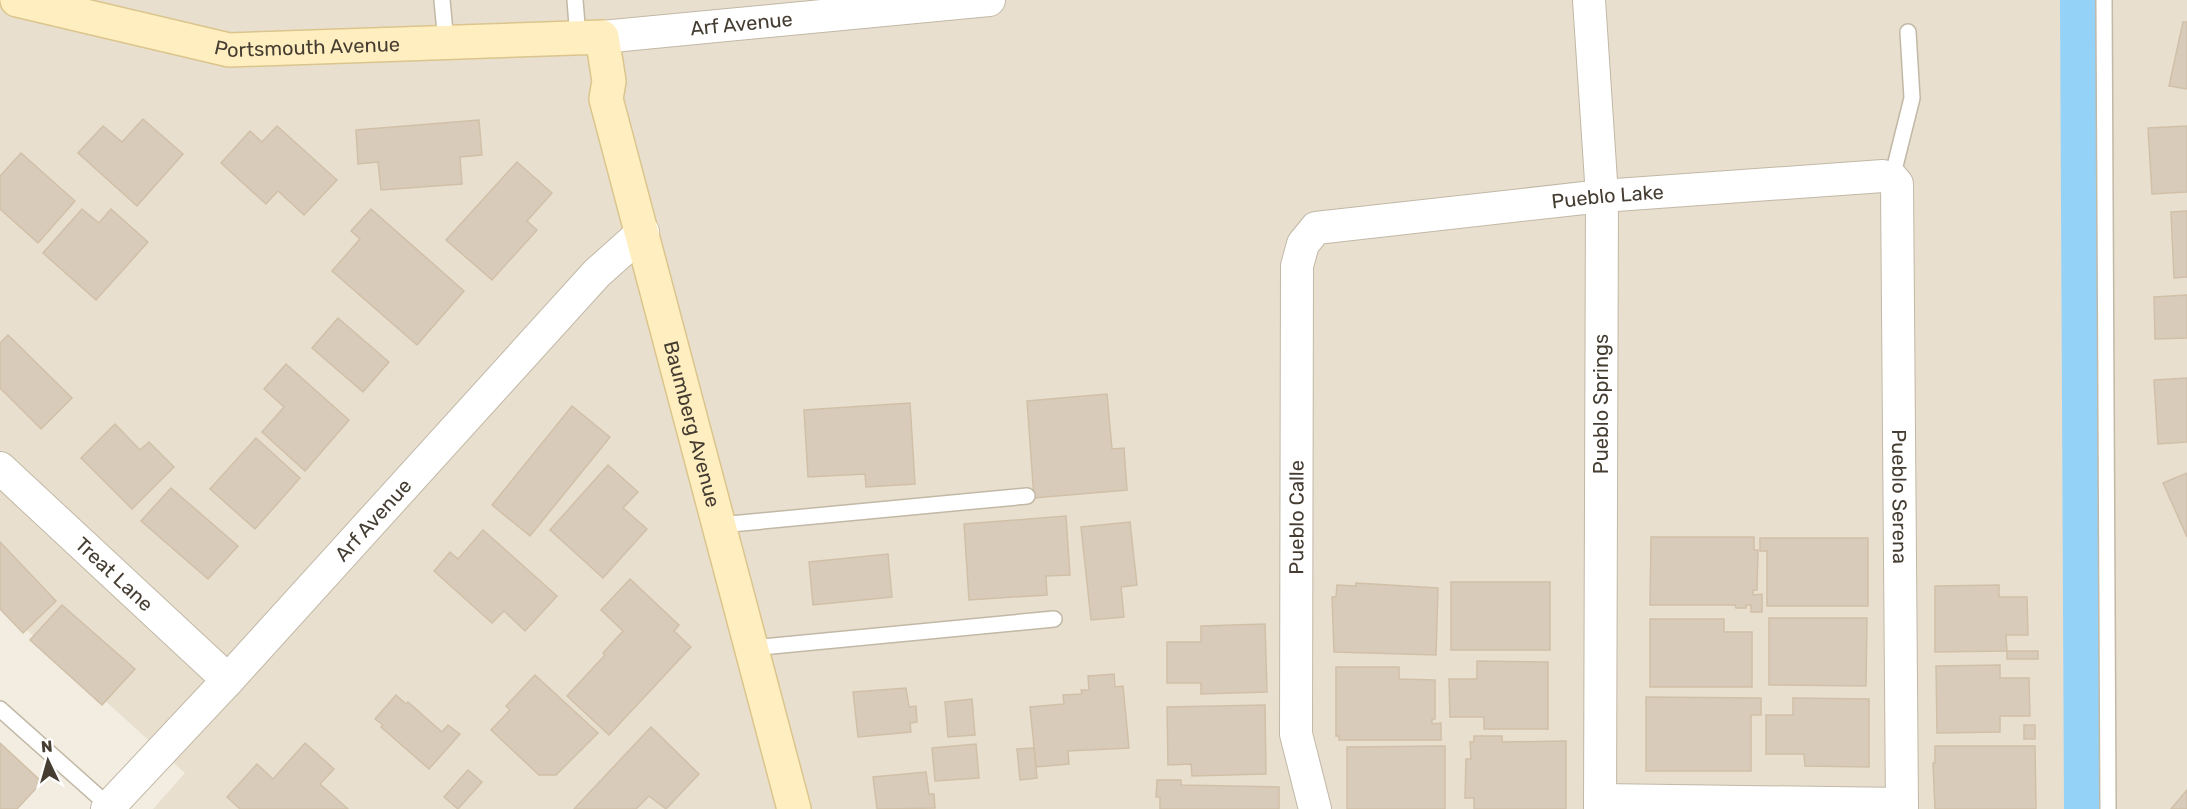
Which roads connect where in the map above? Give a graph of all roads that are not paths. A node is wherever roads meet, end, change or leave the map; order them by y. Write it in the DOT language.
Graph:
graph roads {
  1 [pos="17,0"];
  2 [pos="442,0"];
  3 [pos="575,0"];
  4 [pos="989,0"];
  5 [pos="1590,0"];
  6 [pos="2104,0"];
  7 [pos="844,7"];
  8 [pos="1908,32"];
  9 [pos="590,38"];
  10 [pos="446,43"];
  11 [pos="1894,181"];
  12 [pos="1602,196"];
  13 [pos="1316,228"];
  14 [pos="643,232"];
  15 [pos="0,468"];
  16 [pos="1027,496"];
  17 [pos="720,525"];
  18 [pos="1054,620"];
  19 [pos="751,648"];
  20 [pos="228,680"];
  21 [pos="0,709"];
  22 [pos="1600,805"];
  23 [pos="1902,806"];
  24 [pos="108,808"];
  25 [pos="794,809"];
  26 [pos="1315,809"];
  27 [pos="2108,809"];
  1 -- 10 [label="street, Portsmouth Avenue"];
  2 -- 10 [label="lane"];
  3 -- 9 [label="lane"];
  4 -- 7 [label="street, Arf Avenue"];
  5 -- 12 [label="street, Pueblo Springs"];
  6 -- 27 [label="lane"];
  7 -- 9 [label="street, Arf Avenue"];
  8 -- 11 [label="lane"];
  9 -- 10 [label="street, Portsmouth Avenue"];
  9 -- 14 [label="street, Baumberg Avenue"];
  11 -- 12 [label="street, Pueblo Lake"];
  11 -- 23 [label="street, Pueblo Serena"];
  12 -- 13 [label="street, Pueblo Lake"];
  12 -- 22 [label="street, Pueblo Springs"];
  13 -- 26 [label="street, Pueblo Calle"];
  14 -- 17 [label="street, Baumberg Avenue"];
  14 -- 20 [label="street, Arf Avenue"];
  15 -- 20 [label="street, Treat Lane"];
  16 -- 17 [label="lane"];
  17 -- 19 [label="street, Baumberg Avenue"];
  18 -- 19 [label="lane"];
  19 -- 25 [label="street, Baumberg Avenue"];
  20 -- 24 [label="street, Arf Avenue"];
  21 -- 24 [label="lane"];
  22 -- 23 [label="street"];
}
